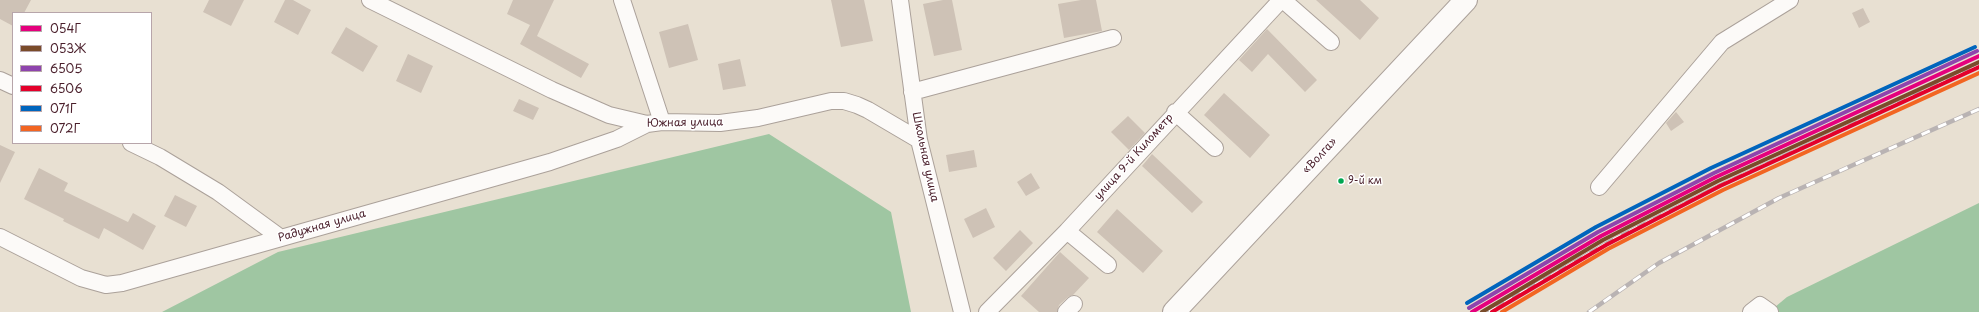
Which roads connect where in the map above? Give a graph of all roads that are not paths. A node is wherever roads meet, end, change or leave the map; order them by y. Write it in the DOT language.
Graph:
graph roads {
  1 [pos="370,0"];
  2 [pos="622,0"];
  3 [pos="900,0"];
  4 [pos="1282,0"];
  5 [pos="1466,0"];
  6 [pos="1790,0"];
  7 [pos="1113,38"];
  8 [pos="1331,42"];
  9 [pos="0,80"];
  10 [pos="12,86"];
  11 [pos="912,92"];
  12 [pos="1175,112"];
  13 [pos="654,123"];
  14 [pos="919,140"];
  15 [pos="133,144"];
  16 [pos="1215,148"];
  17 [pos="1599,187"];
  18 [pos="1067,231"];
  19 [pos="0,237"];
  20 [pos="281,238"];
  21 [pos="1108,265"];
  22 [pos="962,312"];
  23 [pos="987,312"];
  24 [pos="1174,312"];
  25 [pos="1751,312"];
  26 [pos="1770,312"];
  1 -- 13 [label="street, Южная улица"];
  2 -- 13 [label="street"];
  3 -- 11 [label="street, Школьная улица"];
  4 -- 8 [label="street"];
  4 -- 12 [label="street, улица 9-й Километр"];
  5 -- 24 [label="highway, «Волга»"];
  6 -- 17 [label="street"];
  7 -- 11 [label="street"];
  9 -- 10 [label="street"];
  11 -- 14 [label="street, Школьная улица"];
  12 -- 16 [label="street"];
  12 -- 18 [label="street, улица 9-й Километр"];
  13 -- 14 [label="street, Южная улица"];
  13 -- 20 [label="street, Радужная улица"];
  14 -- 22 [label="street, Школьная улица"];
  15 -- 20 [label="street"];
  18 -- 21 [label="street"];
  18 -- 23 [label="street, улица 9-й Километр"];
  19 -- 20 [label="street, Радужная улица"];
  25 -- 26 [label="street"];
}
